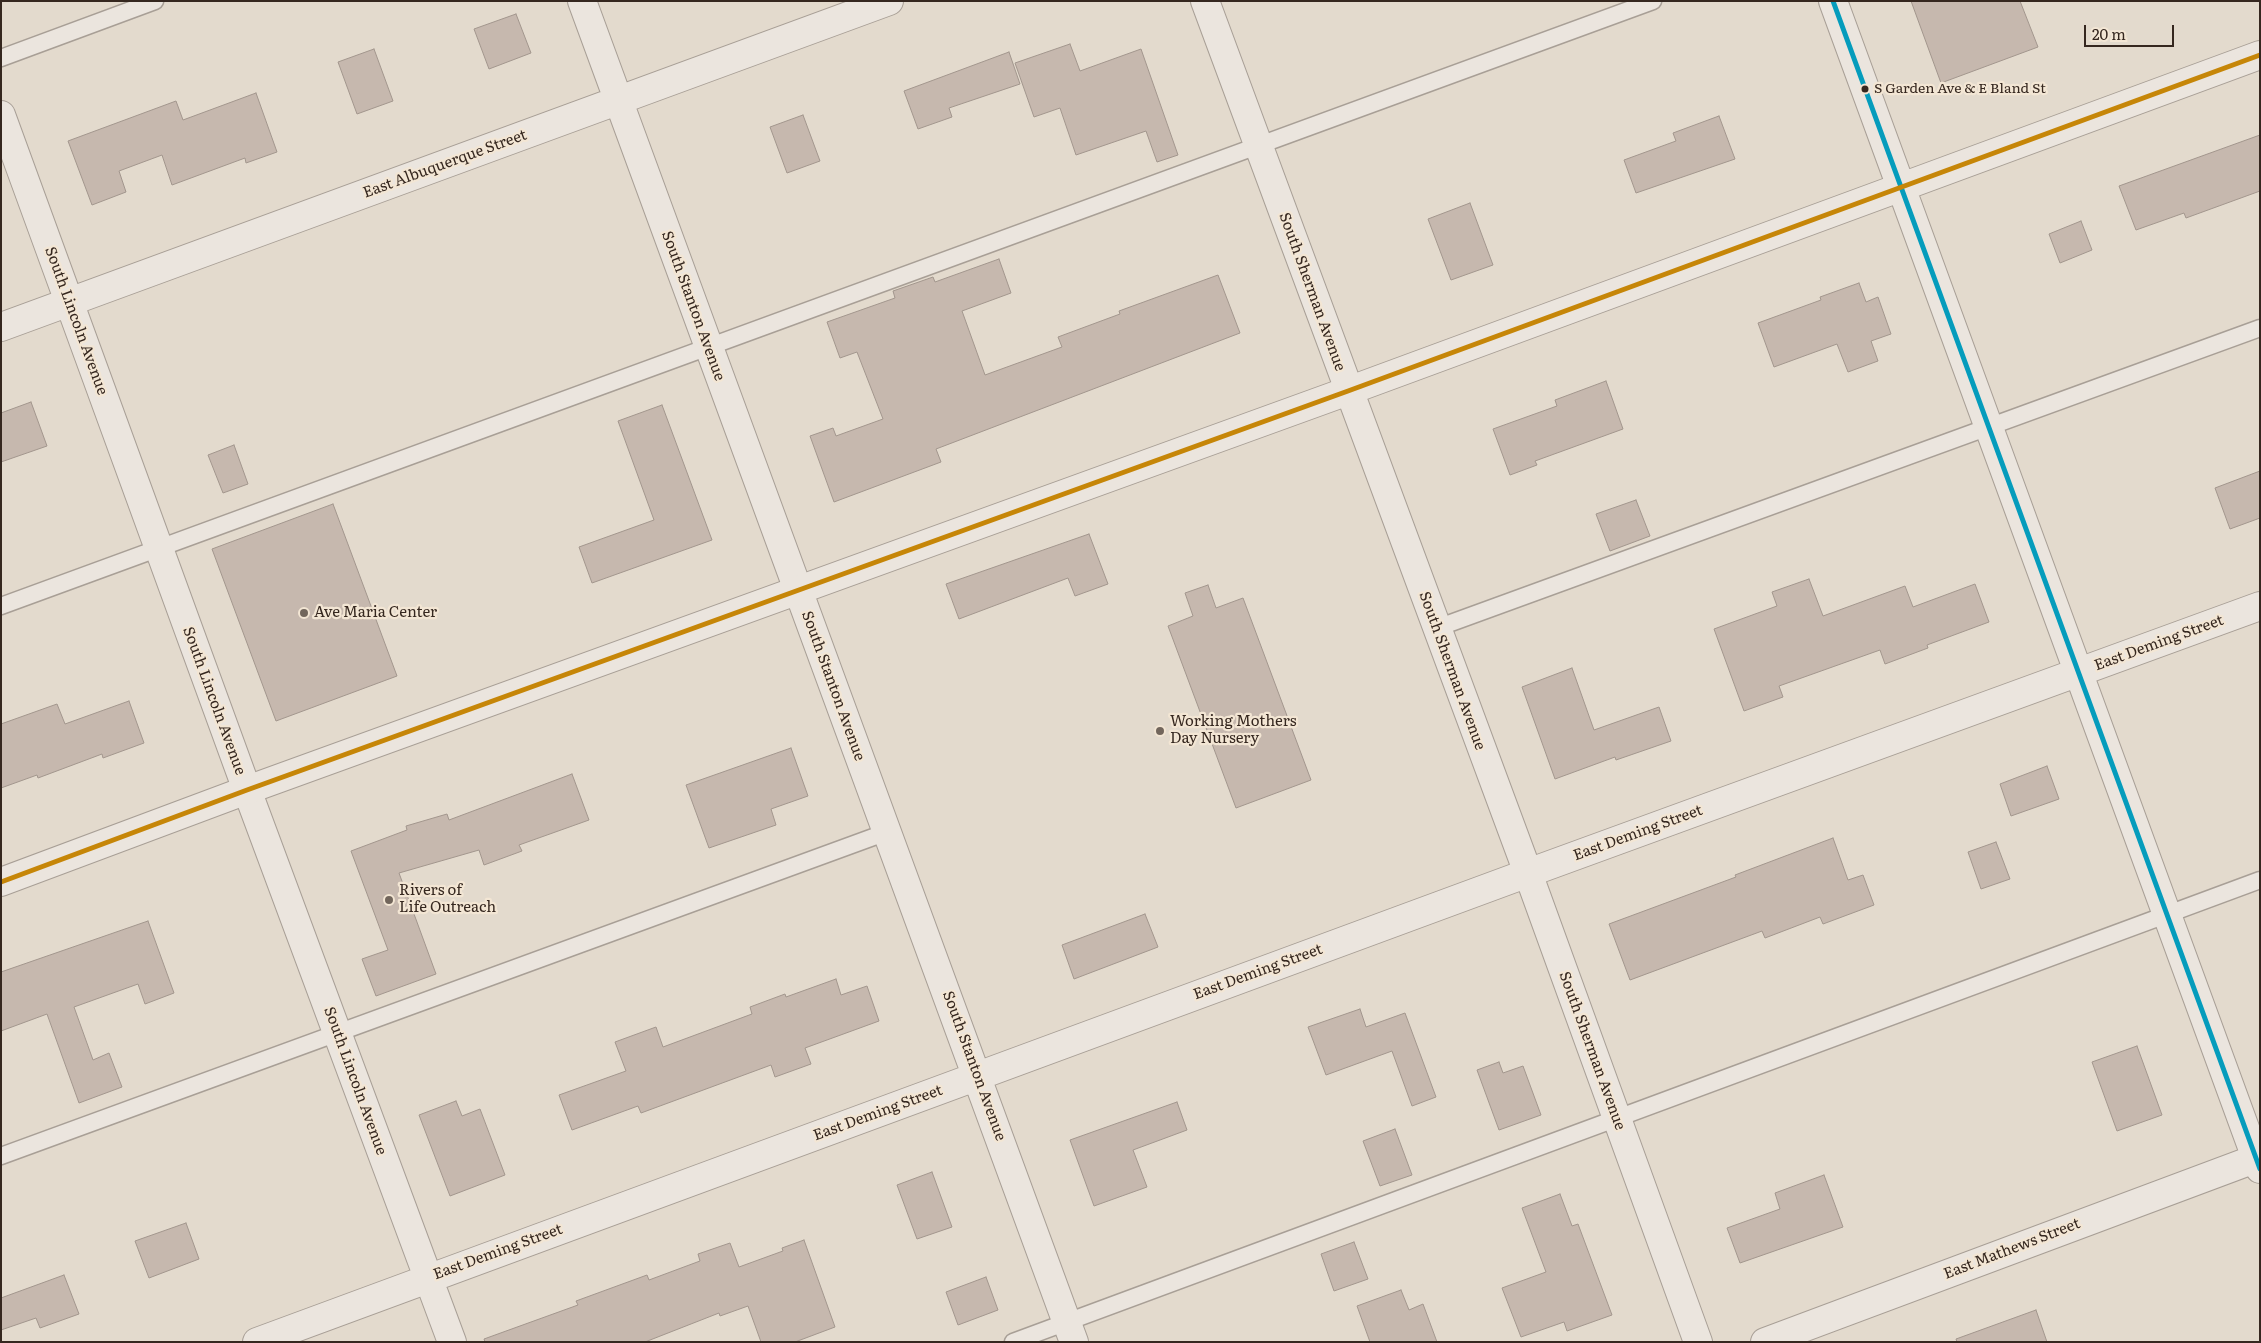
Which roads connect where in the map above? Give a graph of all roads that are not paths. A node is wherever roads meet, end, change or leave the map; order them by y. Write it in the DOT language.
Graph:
graph roads {
  1 [pos="155,1"];
  2 [pos="582,1"];
  3 [pos="889,1"];
  4 [pos="1205,1"];
  5 [pos="1654,1"];
  6 [pos="1832,1"];
  7 [pos="2260,55"];
  8 [pos="1,58"];
  9 [pos="618,100"];
  10 [pos="1,115"];
  11 [pos="1259,147"];
  12 [pos="1899,187"];
  13 [pos="69,302"];
  14 [pos="1,327"];
  15 [pos="2260,328"];
  16 [pos="708,347"];
  17 [pos="1348,391"];
  18 [pos="1988,428"];
  19 [pos="159,548"];
  20 [pos="797,590"];
  21 [pos="1,606"];
  22 [pos="2260,606"];
  23 [pos="1436,628"];
  24 [pos="2077,673"];
  25 [pos="247,790"];
  26 [pos="887,832"];
  27 [pos="1528,873"];
  28 [pos="2260,880"];
  29 [pos="1,882"];
  30 [pos="2166,914"];
  31 [pos="338,1033"];
  32 [pos="978,1076"];
  33 [pos="1617,1119"];
  34 [pos="1,1156"];
  35 [pos="2258,1161"];
  36 [pos="429,1278"];
  37 [pos="1071,1332"];
  38 [pos="257,1342"];
  39 [pos="452,1342"];
  40 [pos="1013,1342"];
  41 [pos="1698,1342"];
  42 [pos="1765,1342"];
  1 -- 8 [label="lane"];
  2 -- 9 [label="street, South Stanton Avenue"];
  3 -- 9 [label="street, East Albuquerque Street"];
  4 -- 11 [label="street, South Sherman Avenue"];
  5 -- 11 [label="lane"];
  6 -- 12 [label="street"];
  7 -- 12 [label="street"];
  9 -- 13 [label="street, East Albuquerque Street"];
  9 -- 16 [label="street, South Stanton Avenue"];
  10 -- 13 [label="street, South Lincoln Avenue"];
  11 -- 16 [label="lane"];
  11 -- 17 [label="street, South Sherman Avenue"];
  12 -- 17 [label="street"];
  12 -- 18 [label="street"];
  13 -- 14 [label="street, East Albuquerque Street"];
  13 -- 19 [label="street, South Lincoln Avenue"];
  15 -- 18 [label="lane"];
  16 -- 19 [label="lane"];
  16 -- 20 [label="street, South Stanton Avenue"];
  17 -- 20 [label="street"];
  17 -- 23 [label="street, South Sherman Avenue"];
  18 -- 23 [label="lane"];
  18 -- 24 [label="street"];
  19 -- 21 [label="lane"];
  19 -- 25 [label="street, South Lincoln Avenue"];
  20 -- 25 [label="street"];
  20 -- 26 [label="street, South Stanton Avenue"];
  22 -- 24 [label="street, East Deming Street"];
  23 -- 27 [label="street, South Sherman Avenue"];
  24 -- 27 [label="street, East Deming Street"];
  24 -- 30 [label="street"];
  25 -- 29 [label="street"];
  25 -- 31 [label="street, South Lincoln Avenue"];
  26 -- 31 [label="lane"];
  26 -- 32 [label="street, South Stanton Avenue"];
  27 -- 32 [label="street, East Deming Street"];
  27 -- 33 [label="street, South Sherman Avenue"];
  28 -- 30 [label="lane"];
  30 -- 33 [label="lane"];
  30 -- 35 [label="street"];
  31 -- 34 [label="lane"];
  31 -- 36 [label="street, South Lincoln Avenue"];
  32 -- 36 [label="street, East Deming Street"];
  32 -- 37 [label="street, South Stanton Avenue"];
  33 -- 37 [label="lane"];
  33 -- 41 [label="street, South Sherman Avenue"];
  35 -- 42 [label="street, East Mathews Street"];
  36 -- 38 [label="street, East Deming Street"];
  36 -- 39 [label="street, South Lincoln Avenue"];
  37 -- 40 [label="lane"];
}
